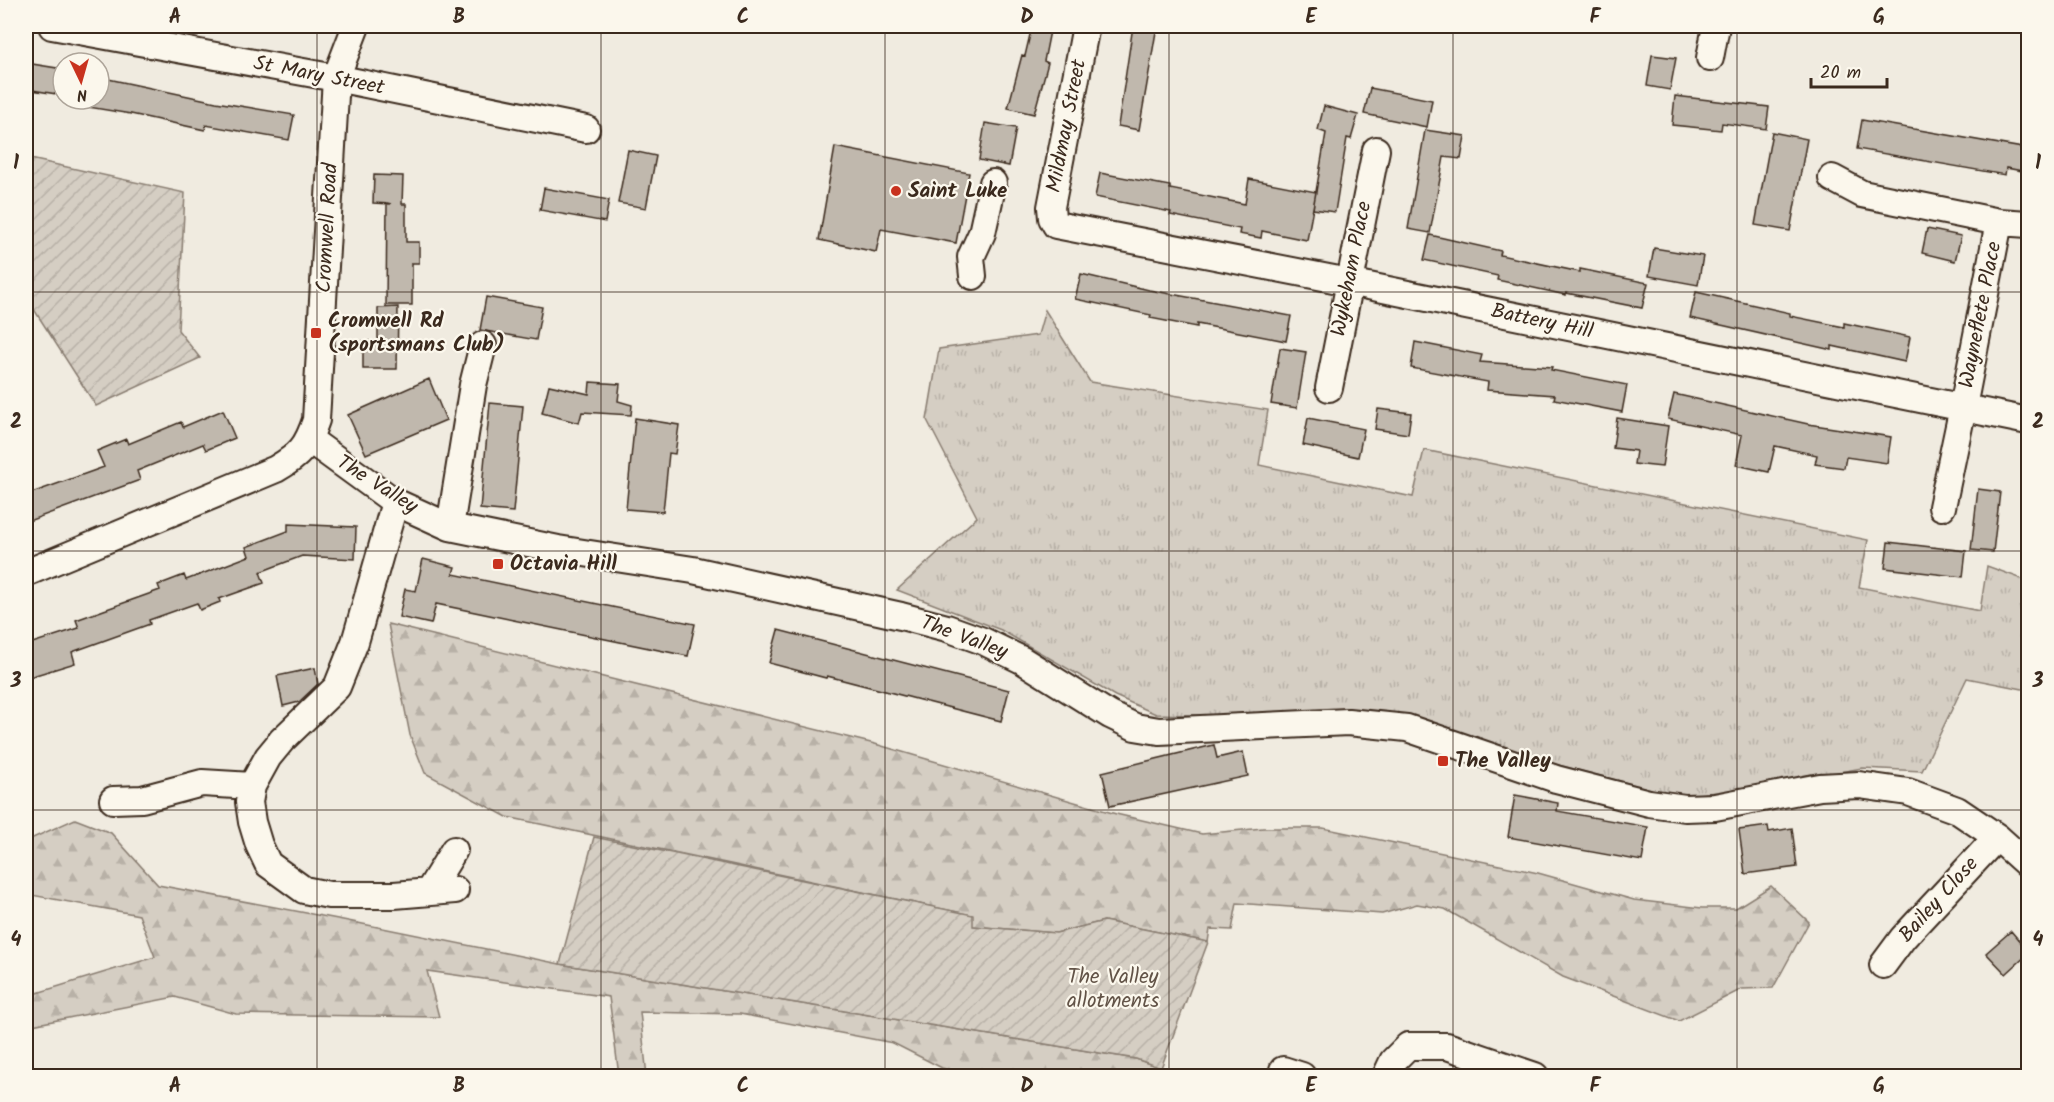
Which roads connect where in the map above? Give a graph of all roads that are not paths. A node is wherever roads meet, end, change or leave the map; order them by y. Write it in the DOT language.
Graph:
graph roads {
  1 [pos="52,26"];
  2 [pos="356,26"];
  3 [pos="1086,26"];
  4 [pos="1716,26"];
  5 [pos="1710,58"];
  6 [pos="336,78"];
  7 [pos="586,129"];
  8 [pos="1376,150"];
  9 [pos="1832,178"];
  10 [pos="993,183"];
  11 [pos="1999,222"];
  12 [pos="2028,224"];
  13 [pos="1056,225"];
  14 [pos="973,276"];
  15 [pos="1349,282"];
  16 [pos="483,345"];
  17 [pos="1329,388"];
  18 [pos="1964,407"];
  19 [pos="2028,421"];
  20 [pos="310,440"];
  21 [pos="395,502"];
  22 [pos="1942,507"];
  23 [pos="450,526"];
  24 [pos="26,573"];
  25 [pos="252,786"];
  26 [pos="113,800"];
  27 [pos="1996,837"];
  28 [pos="454,850"];
  29 [pos="2028,865"];
  30 [pos="455,890"];
  31 [pos="429,891"];
  32 [pos="1883,965"];
  33 [pos="1386,1077"];
  34 [pos="1535,1077"];
  1 -- 6 [label="street, St Mary Street"];
  2 -- 6 [label="street, Cromwell Road"];
  3 -- 13 [label="street, Mildmay Street"];
  4 -- 5 [label="street"];
  6 -- 7 [label="street, St Mary Street"];
  6 -- 20 [label="street, Cromwell Road"];
  8 -- 15 [label="street, Wykeham Place"];
  9 -- 11 [label="street, Wayneflete Place"];
  10 -- 14 [label="street"];
  11 -- 12 [label="street"];
  11 -- 18 [label="street, Wayneflete Place"];
  13 -- 15 [label="street, Battery Hill"];
  15 -- 17 [label="street, Wykeham Place"];
  15 -- 18 [label="street, Battery Hill"];
  16 -- 23 [label="street"];
  18 -- 19 [label="street, Battery Hill"];
  18 -- 22 [label="street, Wayneflete Place"];
  20 -- 21 [label="street, The Valley"];
  20 -- 24 [label="street"];
  21 -- 23 [label="street, The Valley"];
  21 -- 25 [label="street"];
  23 -- 27 [label="street, The Valley"];
  25 -- 26 [label="street"];
  25 -- 31 [label="street"];
  27 -- 29 [label="street, The Valley"];
  27 -- 32 [label="street, Bailey Close"];
  28 -- 31 [label="street"];
  30 -- 31 [label="street"];
  33 -- 34 [label="street"];
}
